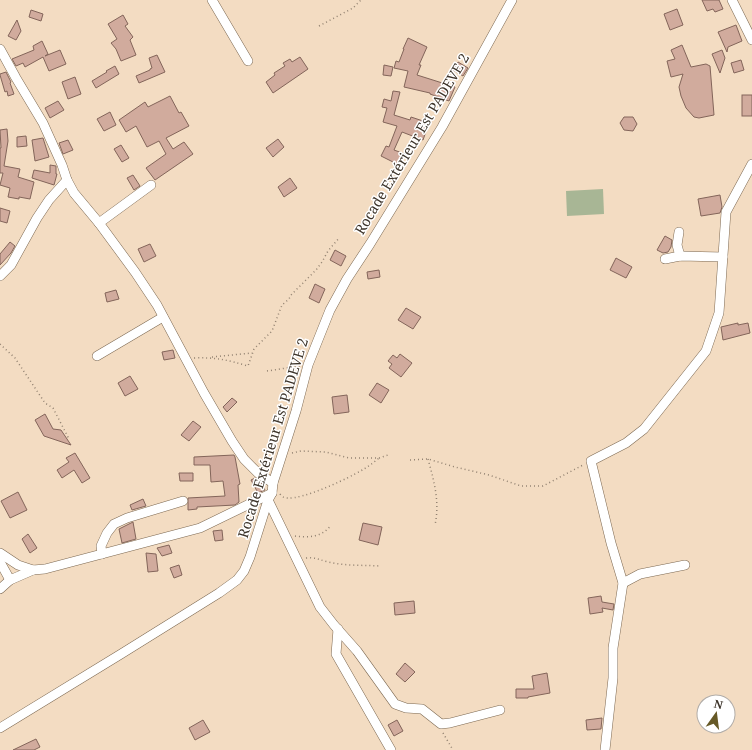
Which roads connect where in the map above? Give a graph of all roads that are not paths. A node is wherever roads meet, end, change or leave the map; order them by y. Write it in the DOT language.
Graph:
graph roads {
  1 [pos="212,0"];
  2 [pos="512,0"];
  3 [pos="732,0"];
  4 [pos="752,40"];
  5 [pos="0,49"];
  6 [pos="248,62"];
  7 [pos="752,164"];
  8 [pos="67,180"];
  9 [pos="151,185"];
  10 [pos="99,223"];
  11 [pos="679,232"];
  12 [pos="680,256"];
  13 [pos="723,257"];
  14 [pos="665,259"];
  15 [pos="0,276"];
  16 [pos="163,317"];
  17 [pos="97,356"];
  18 [pos="271,492"];
  19 [pos="183,500"];
  20 [pos="0,553"];
  21 [pos="102,554"];
  22 [pos="0,562"];
  23 [pos="685,565"];
  24 [pos="33,570"];
  25 [pos="10,580"];
  26 [pos="623,583"];
  27 [pos="0,589"];
  28 [pos="338,629"];
  29 [pos="500,710"];
  30 [pos="0,728"];
  31 [pos="391,750"];
  32 [pos="606,750"];
  1 -- 6 [label="street"];
  2 -- 18 [label="street, Rocade Extérieur Est PADEVE 2"];
  3 -- 4 [label="street"];
  5 -- 8 [label="street"];
  7 -- 13 [label="street"];
  8 -- 10 [label="street"];
  8 -- 15 [label="street"];
  9 -- 10 [label="street"];
  10 -- 16 [label="street"];
  11 -- 12 [label="street"];
  12 -- 13 [label="street"];
  12 -- 14 [label="street"];
  13 -- 26 [label="street"];
  16 -- 17 [label="street"];
  16 -- 18 [label="street"];
  18 -- 21 [label="street"];
  18 -- 28 [label="street"];
  18 -- 30 [label="street, Rocade Extérieur Est PADEVE 2"];
  19 -- 21 [label="street"];
  20 -- 24 [label="street"];
  21 -- 24 [label="street"];
  22 -- 25 [label="street"];
  23 -- 26 [label="street"];
  24 -- 25 [label="street"];
  25 -- 27 [label="street"];
  26 -- 32 [label="street"];
  28 -- 29 [label="street"];
  28 -- 31 [label="street"];
}
